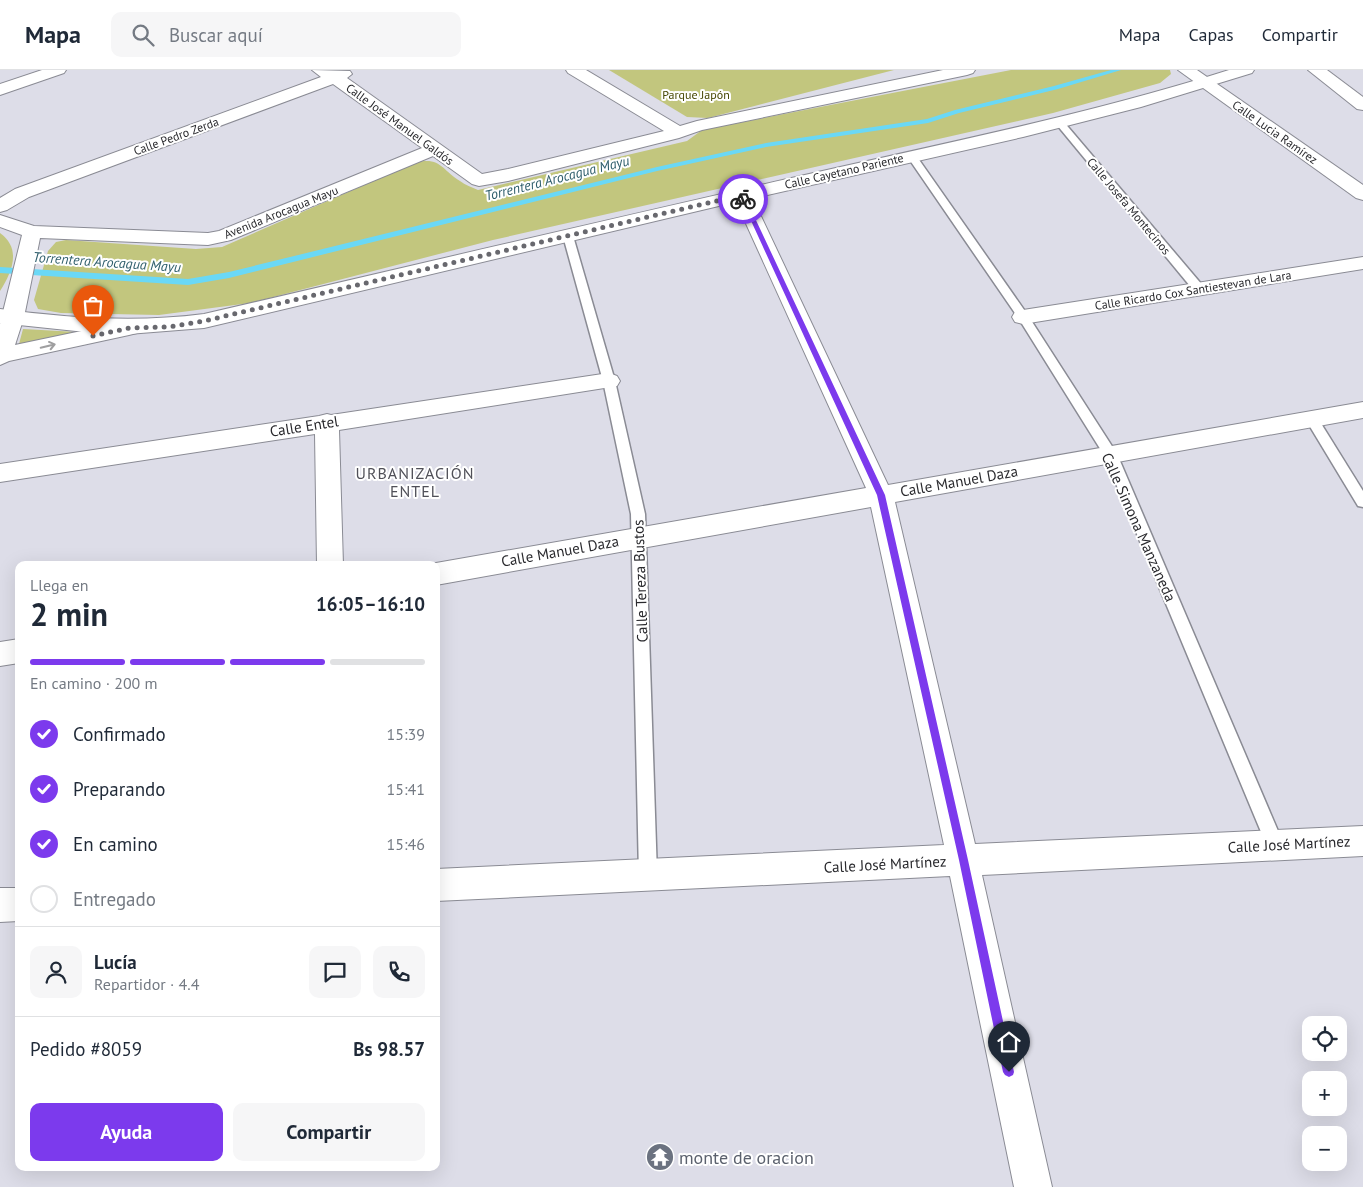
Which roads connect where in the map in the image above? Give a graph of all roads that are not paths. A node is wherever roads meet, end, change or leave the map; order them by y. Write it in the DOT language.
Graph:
graph roads {
  1 [pos="58,70"];
  2 [pos="320,70"];
  3 [pos="355,70"];
  4 [pos="574,70"];
  5 [pos="967,70"];
  6 [pos="1186,70"];
  7 [pos="1246,70"];
  8 [pos="1316,70"];
  9 [pos="336,78"];
  10 [pos="1356,80"];
  11 [pos="1333,83"];
  12 [pos="1206,84"];
  13 [pos="0,90"];
  14 [pos="1363,105"];
  15 [pos="1060,123"];
  16 [pos="679,133"];
  17 [pos="434,149"];
  18 [pos="912,156"];
  19 [pos="1363,194"];
  20 [pos="742,195"];
  21 [pos="0,206"];
  22 [pos="0,222"];
  23 [pos="32,232"];
  24 [pos="568,236"];
  25 [pos="1363,263"];
  26 [pos="1199,289"];
  27 [pos="7,317"];
  28 [pos="1023,317"];
  29 [pos="129,328"];
  30 [pos="0,357"];
  31 [pos="608,381"];
  32 [pos="1363,410"];
  33 [pos="1312,420"];
  34 [pos="328,422"];
  35 [pos="1110,454"];
  36 [pos="0,473"];
  37 [pos="881,495"];
  38 [pos="1363,502"];
  39 [pos="640,536"];
  40 [pos="330,561"];
  41 [pos="440,573"];
  42 [pos="15,652"];
  43 [pos="0,654"];
  44 [pos="1363,841"];
  45 [pos="1275,845"];
  46 [pos="963,860"];
  47 [pos="648,875"];
  48 [pos="440,884"];
  49 [pos="15,904"];
  50 [pos="0,905"];
  51 [pos="1034,1187"];
  1 -- 13 [label="street"];
  2 -- 9 [label="street, Calle José Manuel Galdós"];
  3 -- 9 [label="street, Calle Pedro Zerda"];
  4 -- 16 [label="street"];
  5 -- 16 [label="street"];
  6 -- 12 [label="street, Calle Lucia Ramírez"];
  7 -- 12 [label="street, Calle Cayetano Pariente"];
  8 -- 11 [label="street"];
  9 -- 17 [label="street, Calle José Manuel Galdós"];
  9 -- 21 [label="street, Calle Pedro Zerda"];
  10 -- 11 [label="street"];
  11 -- 14 [label="street"];
  12 -- 15 [label="street, Calle Cayetano Pariente"];
  12 -- 19 [label="street, Calle Lucia Ramírez"];
  15 -- 18 [label="street, Calle Cayetano Pariente"];
  15 -- 26 [label="lane, Calle Josefa Montecinos"];
  16 -- 17 [label="street, Calle José Manuel Galdós"];
  17 -- 23 [label="street, Avenida Arocagua Mayu"];
  18 -- 20 [label="street, Calle Cayetano Pariente"];
  18 -- 28 [label="lane, Calle Simona Manzaneda"];
  20 -- 24 [label="street, Calle Cayetano Pariente"];
  20 -- 37 [label="street"];
  22 -- 23 [label="street, Avenida Arocagua Mayu"];
  23 -- 27 [label="street"];
  24 -- 29 [label="street, Calle Cayetano Pariente"];
  24 -- 31 [label="lane, Calle Tereza Bustos"];
  25 -- 26 [label="street, Calle Ricardo Cox Santiestevan de Lara"];
  26 -- 28 [label="street, Calle Ricardo Cox Santiestevan de Lara"];
  27 -- 29 [label="street"];
  27 -- 30 [label="street"];
  28 -- 35 [label="lane, Calle Simona Manzaneda"];
  30 -- 29 [label="street, Calle Cayetano Pariente, one-way"];
  31 -- 34 [label="street, Calle Entel"];
  31 -- 39 [label="lane, Calle Tereza Bustos"];
  32 -- 33 [label="street, Calle Manuel Daza"];
  33 -- 35 [label="street, Calle Manuel Daza"];
  33 -- 38 [label="lane"];
  34 -- 36 [label="street, Calle Entel"];
  34 -- 40 [label="street"];
  35 -- 37 [label="street, Calle Manuel Daza"];
  35 -- 45 [label="lane, Calle Simona Manzaneda"];
  37 -- 39 [label="street, Calle Manuel Daza"];
  37 -- 46 [label="street"];
  39 -- 41 [label="street, Calle Manuel Daza"];
  39 -- 47 [label="lane, Calle Tereza Bustos"];
  42 -- 43 [label="street"];
  44 -- 45 [label="street, Calle José Martínez"];
  45 -- 46 [label="street, Calle José Martínez"];
  46 -- 47 [label="street, Calle José Martínez"];
  46 -- 51 [label="street"];
  47 -- 48 [label="street, Calle José Martínez"];
  49 -- 50 [label="street"];
}
